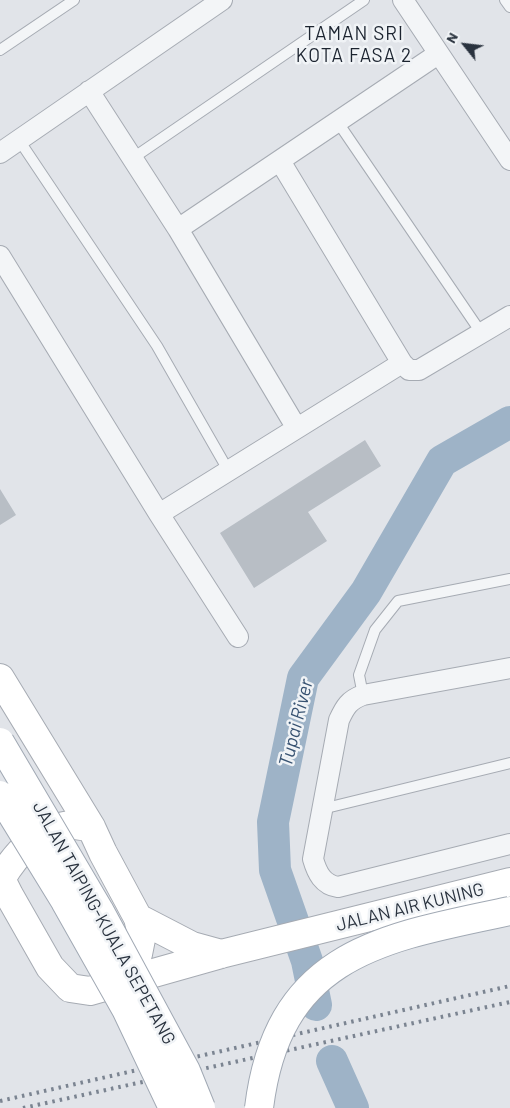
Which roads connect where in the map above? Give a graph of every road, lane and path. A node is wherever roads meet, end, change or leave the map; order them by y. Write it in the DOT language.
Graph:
graph roads {
  1 [pos="74,0"];
  2 [pos="222,0"];
  3 [pos="364,0"];
  4 [pos="403,0"];
  5 [pos="505,0"];
  6 [pos="510,7"];
  7 [pos="0,50"];
  8 [pos="438,54"];
  9 [pos="90,91"];
  10 [pos="337,121"];
  11 [pos="19,140"];
  12 [pos="0,153"];
  13 [pos="133,158"];
  14 [pos="510,160"];
  15 [pos="280,161"];
  16 [pos="178,229"];
  17 [pos="0,256"];
  18 [pos="510,316"];
  19 [pos="482,334"];
  20 [pos="402,362"];
  21 [pos="296,427"];
  22 [pos="228,470"];
  23 [pos="159,514"];
  24 [pos="510,579"];
  25 [pos="238,637"];
  26 [pos="510,668"];
  27 [pos="0,678"];
  28 [pos="362,695"];
  29 [pos="0,742"];
  30 [pos="510,764"];
  31 [pos="0,795"];
  32 [pos="322,809"];
  33 [pos="92,828"];
  34 [pos="510,844"];
  35 [pos="510,882"];
  36 [pos="2,888"];
  37 [pos="510,910"];
  38 [pos="138,918"];
  39 [pos="221,954"];
  40 [pos="122,983"];
  41 [pos="173,1108"];
  42 [pos="201,1108"];
  43 [pos="259,1108"];
  1 -- 7 [label="lane"];
  2 -- 9 [label="street"];
  3 -- 13 [label="lane"];
  4 -- 8 [label="street"];
  5 -- 6 [label="lane"];
  8 -- 10 [label="street"];
  8 -- 14 [label="street"];
  9 -- 11 [label="street"];
  9 -- 13 [label="street"];
  10 -- 15 [label="street"];
  10 -- 19 [label="lane"];
  11 -- 12 [label="street"];
  11 -- 22 [label="lane"];
  13 -- 16 [label="street"];
  15 -- 16 [label="street"];
  15 -- 20 [label="street"];
  16 -- 21 [label="street"];
  17 -- 23 [label="street"];
  18 -- 19 [label="street"];
  19 -- 20 [label="street"];
  20 -- 21 [label="street"];
  21 -- 22 [label="street"];
  22 -- 23 [label="street"];
  23 -- 25 [label="street"];
  24 -- 28 [label="lane"];
  26 -- 28 [label="street"];
  27 -- 33 [label="main road"];
  28 -- 32 [label="street"];
  29 -- 42 [label="main road, JALAN TAIPING-KUALA SEPETANG, bridge"];
  30 -- 32 [label="lane"];
  31 -- 41 [label="main road, JALAN TAIPING-KUALA SEPETANG, bridge"];
  32 -- 34 [label="street"];
  33 -- 36 [label="main road"];
  33 -- 38 [label="main road"];
  35 -- 39 [label="main road, JALAN AIR KUNING"];
  36 -- 40 [label="main road"];
  37 -- 43 [label="main road, bridge"];
  38 -- 39 [label="main road"];
  38 -- 40 [label="main road"];
  39 -- 40 [label="main road, JALAN AIR KUNING"];
}
